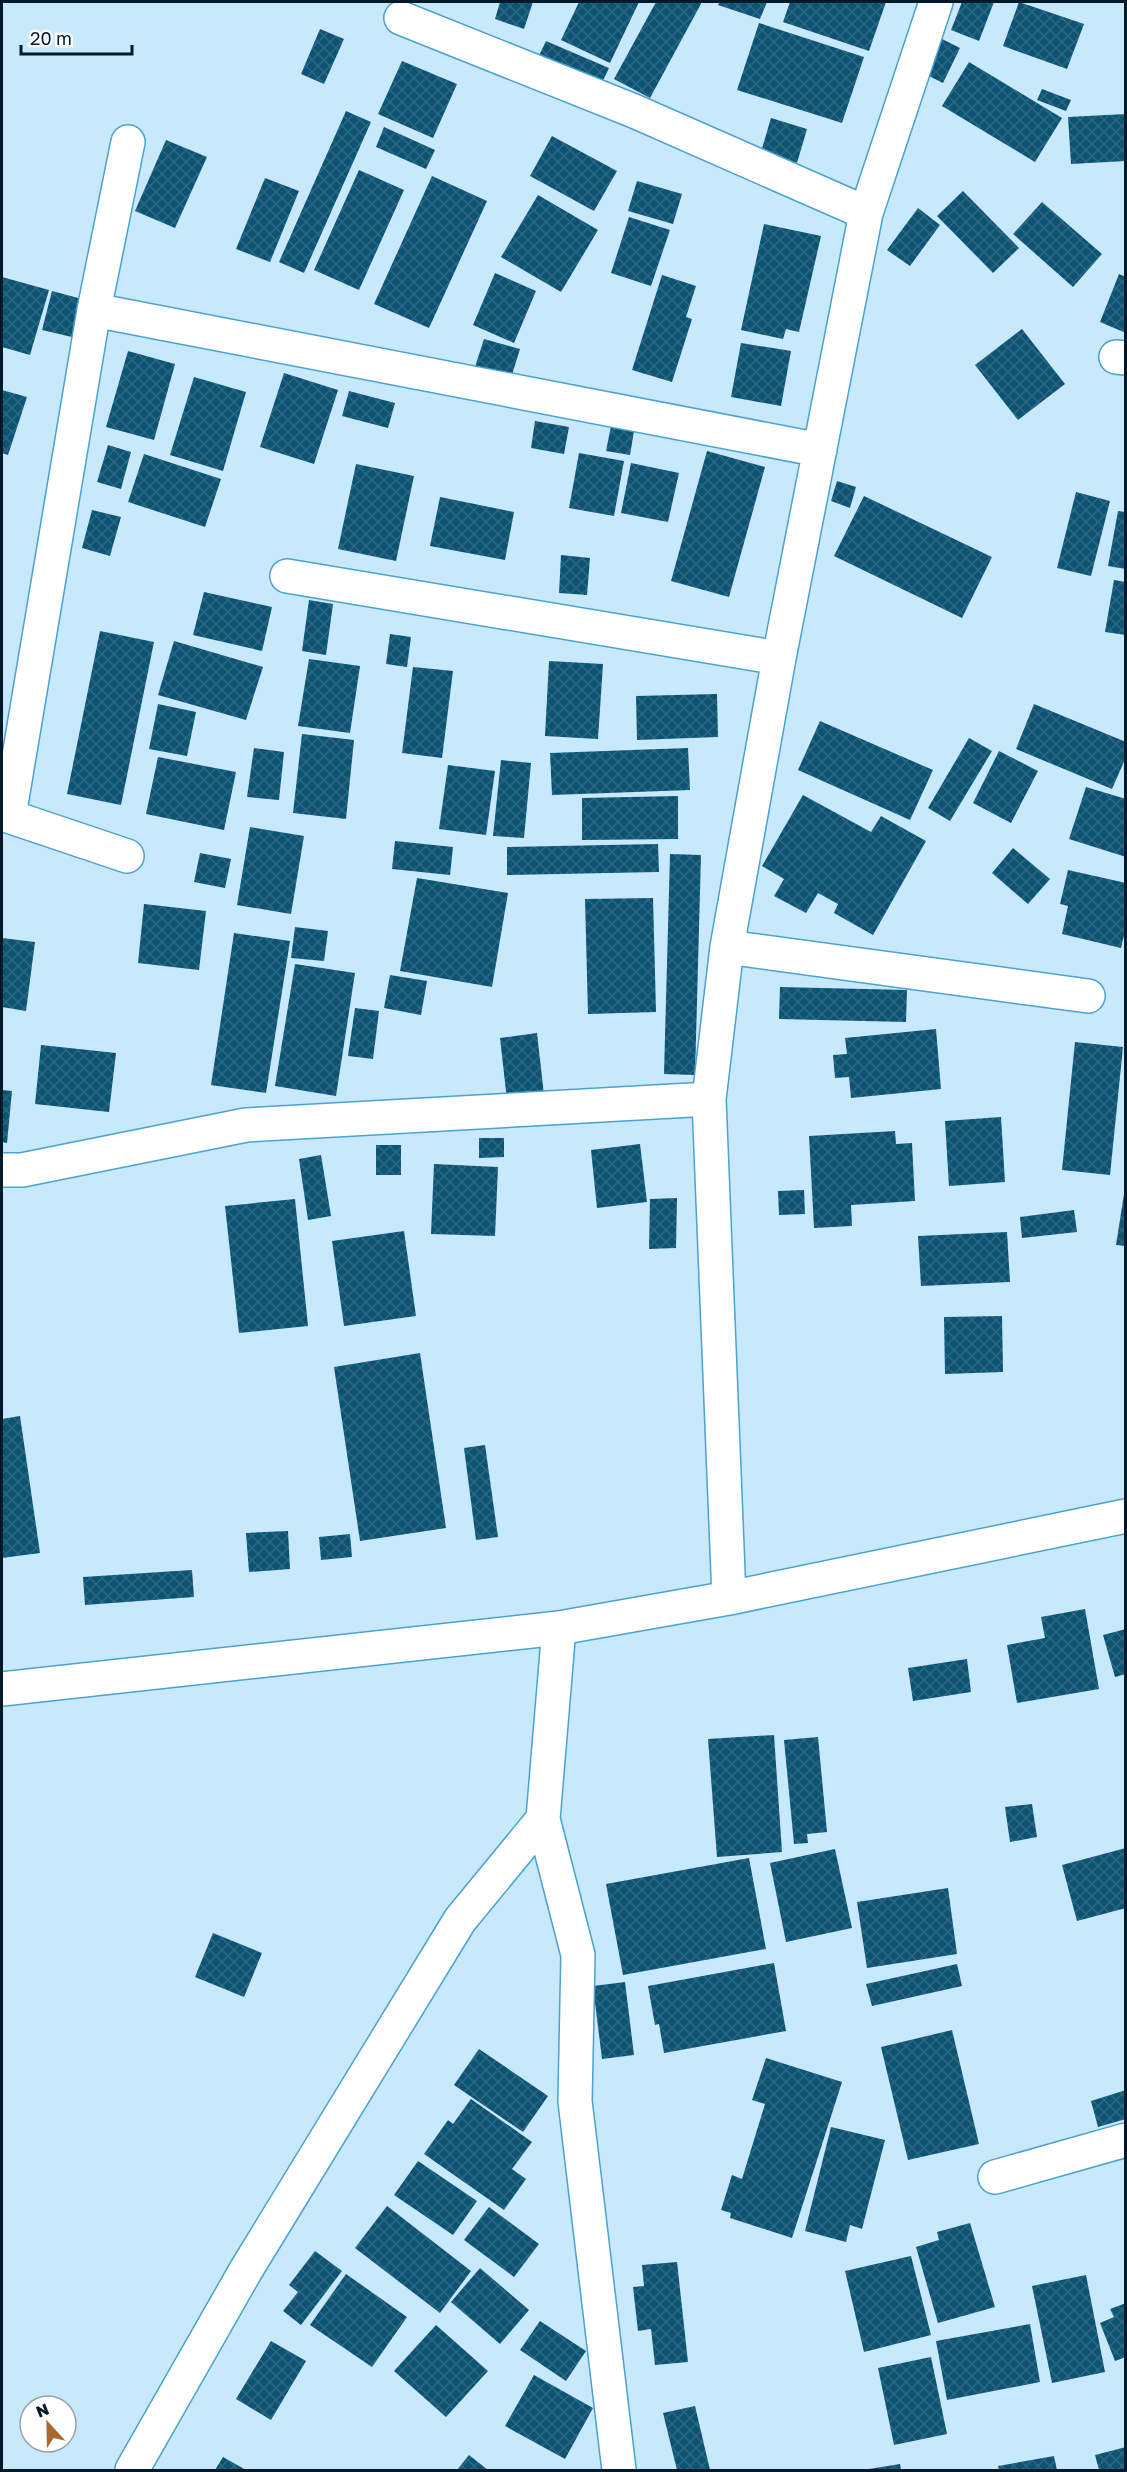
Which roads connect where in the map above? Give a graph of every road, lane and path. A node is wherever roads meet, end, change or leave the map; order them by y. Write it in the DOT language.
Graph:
graph roads {
  1 [pos="936,2"];
  2 [pos="401,18"];
  3 [pos="128,142"];
  4 [pos="866,213"];
  5 [pos="94,310"];
  6 [pos="820,450"];
  7 [pos="287,576"];
  8 [pos="779,658"];
  9 [pos="5,815"];
  10 [pos="127,856"];
  11 [pos="727,947"];
  12 [pos="1088,996"];
  13 [pos="709,1099"];
  14 [pos="2,1170"];
  15 [pos="1125,1516"];
  16 [pos="729,1598"];
  17 [pos="559,1628"];
  18 [pos="2,1689"];
  19 [pos="543,1819"];
  20 [pos="1125,2140"];
  21 [pos="995,2177"];
  22 [pos="132,2470"];
  23 [pos="619,2470"];
  1 -- 4 [label="street"];
  2 -- 4 [label="street"];
  3 -- 5 [label="street"];
  4 -- 6 [label="street"];
  5 -- 6 [label="street"];
  5 -- 9 [label="street"];
  6 -- 8 [label="street"];
  7 -- 8 [label="street"];
  8 -- 11 [label="street"];
  9 -- 10 [label="street"];
  11 -- 12 [label="street"];
  11 -- 13 [label="street"];
  13 -- 14 [label="street"];
  13 -- 16 [label="street"];
  15 -- 16 [label="street"];
  16 -- 17 [label="street"];
  17 -- 18 [label="street"];
  17 -- 19 [label="street"];
  19 -- 22 [label="street"];
  19 -- 23 [label="street"];
  20 -- 21 [label="street"];
}
